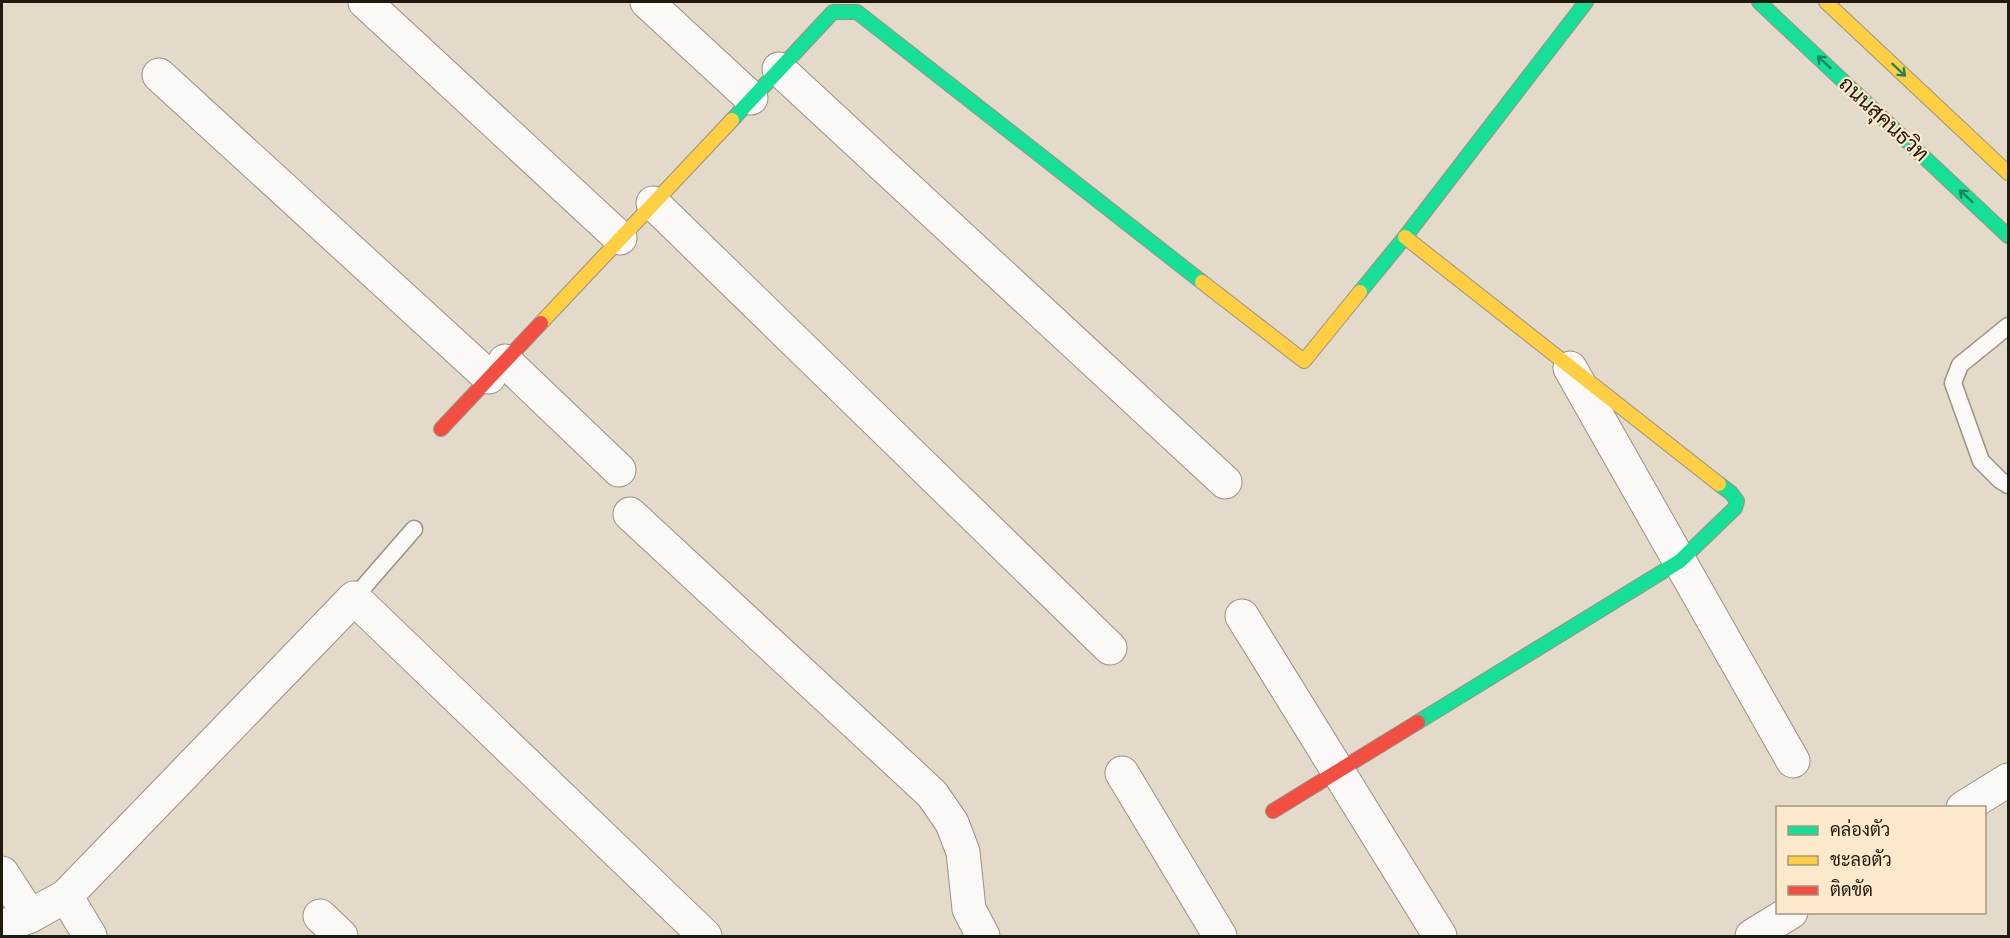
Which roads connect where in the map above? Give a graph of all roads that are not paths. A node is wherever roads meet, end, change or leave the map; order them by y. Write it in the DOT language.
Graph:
graph roads {
  1 [pos="365,2"];
  2 [pos="647,2"];
  3 [pos="1586,2"];
  4 [pos="1759,2"];
  5 [pos="1826,2"];
  6 [pos="779,69"];
  7 [pos="159,75"];
  8 [pos="752,98"];
  9 [pos="2008,173"];
  10 [pos="653,203"];
  11 [pos="2008,236"];
  12 [pos="1406,237"];
  13 [pos="620,238"];
  14 [pos="2008,326"];
  15 [pos="1570,368"];
  16 [pos="497,369"];
  17 [pos="441,429"];
  18 [pos="619,470"];
  19 [pos="1225,482"];
  20 [pos="2008,485"];
  21 [pos="630,514"];
  22 [pos="414,529"];
  23 [pos="1680,561"];
  24 [pos="354,598"];
  25 [pos="1242,616"];
  26 [pos="1110,648"];
  27 [pos="1793,760"];
  28 [pos="1339,771"];
  29 [pos="1122,773"];
  30 [pos="2008,780"];
  31 [pos="1965,806"];
  32 [pos="1273,811"];
  33 [pos="2,873"];
  34 [pos="66,896"];
  35 [pos="1788,914"];
  36 [pos="16,922"];
  37 [pos="90,936"];
  38 [pos="705,936"];
  39 [pos="983,936"];
  40 [pos="1220,936"];
  41 [pos="1440,936"];
  42 [pos="1752,936"];
  1 -- 13 [label="street"];
  2 -- 8 [label="street"];
  3 -- 12 [label="street"];
  11 -- 4 [label="street, ถนนสุคนธวิท, one-way"];
  5 -- 9 [label="street, one-way"];
  6 -- 8 [label="street"];
  6 -- 12 [label="street"];
  6 -- 19 [label="street"];
  7 -- 16 [label="street"];
  8 -- 10 [label="street"];
  10 -- 13 [label="street"];
  10 -- 26 [label="street"];
  12 -- 15 [label="street"];
  13 -- 16 [label="street"];
  14 -- 20 [label="lane"];
  15 -- 23 [label="street"];
  15 -- 23 [label="street"];
  16 -- 17 [label="street"];
  16 -- 18 [label="street"];
  21 -- 39 [label="street"];
  22 -- 24 [label="lane"];
  23 -- 27 [label="street"];
  23 -- 28 [label="street"];
  24 -- 34 [label="street"];
  24 -- 38 [label="street"];
  25 -- 28 [label="street"];
  28 -- 32 [label="street"];
  28 -- 41 [label="street"];
  29 -- 40 [label="street"];
  30 -- 31 [label="street"];
  33 -- 36 [label="street"];
  34 -- 36 [label="street"];
  34 -- 37 [label="street"];
  35 -- 42 [label="street"];
}
